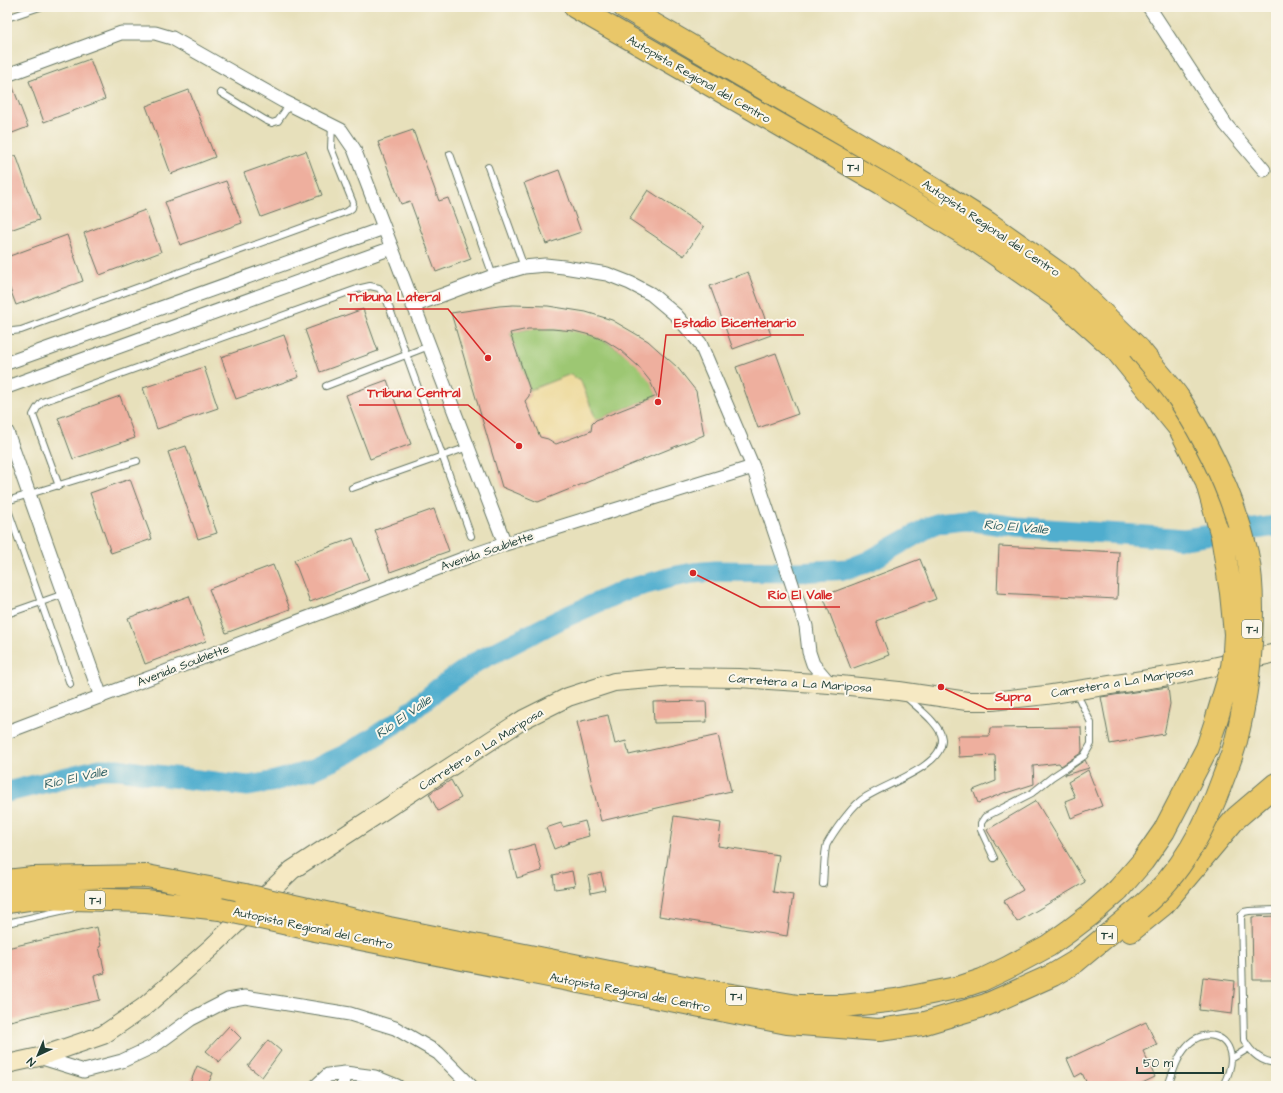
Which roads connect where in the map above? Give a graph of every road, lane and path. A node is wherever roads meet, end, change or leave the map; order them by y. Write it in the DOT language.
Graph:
graph roads {
  1 [pos="40,7"];
  2 [pos="575,7"];
  3 [pos="624,7"];
  4 [pos="1149,7"];
  5 [pos="7,18"];
  6 [pos="7,75"];
  7 [pos="221,93"];
  8 [pos="290,104"];
  9 [pos="332,125"];
  10 [pos="450,154"];
  11 [pos="488,167"];
  12 [pos="1264,170"];
  13 [pos="384,228"];
  14 [pos="392,248"];
  15 [pos="524,267"];
  16 [pos="493,276"];
  17 [pos="413,306"];
  18 [pos="7,329"];
  19 [pos="429,346"];
  20 [pos="1138,348"];
  21 [pos="1115,349"];
  22 [pos="406,355"];
  23 [pos="7,363"];
  24 [pos="326,386"];
  25 [pos="7,387"];
  26 [pos="7,432"];
  27 [pos="468,447"];
  28 [pos="442,456"];
  29 [pos="137,462"];
  30 [pos="752,467"];
  31 [pos="59,486"];
  32 [pos="352,488"];
  33 [pos="29,495"];
  34 [pos="7,501"];
  35 [pos="7,507"];
  36 [pos="471,536"];
  37 [pos="505,544"];
  38 [pos="64,594"];
  39 [pos="41,602"];
  40 [pos="7,614"];
  41 [pos="1276,653"];
  42 [pos="70,684"];
  43 [pos="830,684"];
  44 [pos="1075,690"];
  45 [pos="899,691"];
  46 [pos="100,696"];
  47 [pos="7,732"];
  48 [pos="1276,784"];
  49 [pos="994,858"];
  50 [pos="7,881"];
  51 [pos="823,884"];
  52 [pos="114,900"];
  53 [pos="7,902"];
  54 [pos="1276,910"];
  55 [pos="7,923"];
  56 [pos="1075,962"];
  57 [pos="1248,1048"];
  58 [pos="39,1057"];
  59 [pos="1231,1059"];
  60 [pos="1276,1063"];
  61 [pos="7,1064"];
  62 [pos="344,1080"];
  63 [pos="316,1086"];
  64 [pos="397,1086"];
  65 [pos="471,1086"];
  66 [pos="1168,1086"];
  67 [pos="1224,1086"];
  1 -- 5 [label="lane"];
  2 -- 21 [label="highway, Autopista Regional del Centro / T-1"];
  3 -- 20 [label="highway, Autopista Regional del Centro / T-1"];
  4 -- 12 [label="street"];
  6 -- 8 [label="street"];
  7 -- 8 [label="lane"];
  8 -- 9 [label="street"];
  9 -- 13 [label="street"];
  9 -- 18 [label="lane"];
  10 -- 16 [label="lane"];
  11 -- 15 [label="lane"];
  13 -- 14 [label="street"];
  13 -- 23 [label="street"];
  14 -- 17 [label="street"];
  14 -- 25 [label="street"];
  15 -- 16 [label="street"];
  15 -- 30 [label="street"];
  16 -- 17 [label="street"];
  17 -- 19 [label="street"];
  19 -- 22 [label="lane"];
  19 -- 27 [label="street"];
  20 -- 21 [label="highway"];
  20 -- 56 [label="highway, Autopista Regional del Centro / T-1, bridge"];
  21 -- 50 [label="highway, Autopista Regional del Centro / T-1, bridge"];
  22 -- 24 [label="lane"];
  22 -- 28 [label="lane"];
  22 -- 31 [label="lane"];
  26 -- 33 [label="street"];
  27 -- 28 [label="lane"];
  27 -- 37 [label="street"];
  28 -- 32 [label="lane"];
  28 -- 36 [label="lane"];
  29 -- 31 [label="lane"];
  30 -- 37 [label="street, Avenida Soublette"];
  30 -- 43 [label="street"];
  31 -- 33 [label="lane"];
  33 -- 34 [label="lane"];
  33 -- 38 [label="street"];
  35 -- 39 [label="lane"];
  37 -- 46 [label="street, Avenida Soublette"];
  38 -- 39 [label="lane"];
  38 -- 46 [label="street"];
  39 -- 40 [label="lane"];
  39 -- 42 [label="lane"];
  41 -- 44 [label="street, Carretera a La Mariposa"];
  43 -- 45 [label="street, Carretera a La Mariposa"];
  43 -- 58 [label="street, Carretera a La Mariposa"];
  44 -- 45 [label="street, Carretera a La Mariposa"];
  44 -- 49 [label="lane"];
  45 -- 51 [label="lane"];
  46 -- 47 [label="street, Avenida Soublette"];
  48 -- 56 [label="highway"];
  52 -- 53 [label="highway, Autopista Regional del Centro / T-1"];
  52 -- 55 [label="lane"];
  52 -- 56 [label="highway, Autopista Regional del Centro / T-1, bridge"];
  54 -- 57 [label="lane"];
  57 -- 59 [label="lane"];
  57 -- 60 [label="lane"];
  58 -- 61 [label="street, Carretera a La Mariposa"];
  58 -- 65 [label="street"];
  59 -- 66 [label="lane"];
  59 -- 67 [label="lane"];
  62 -- 63 [label="street"];
  62 -- 64 [label="street"];
}
